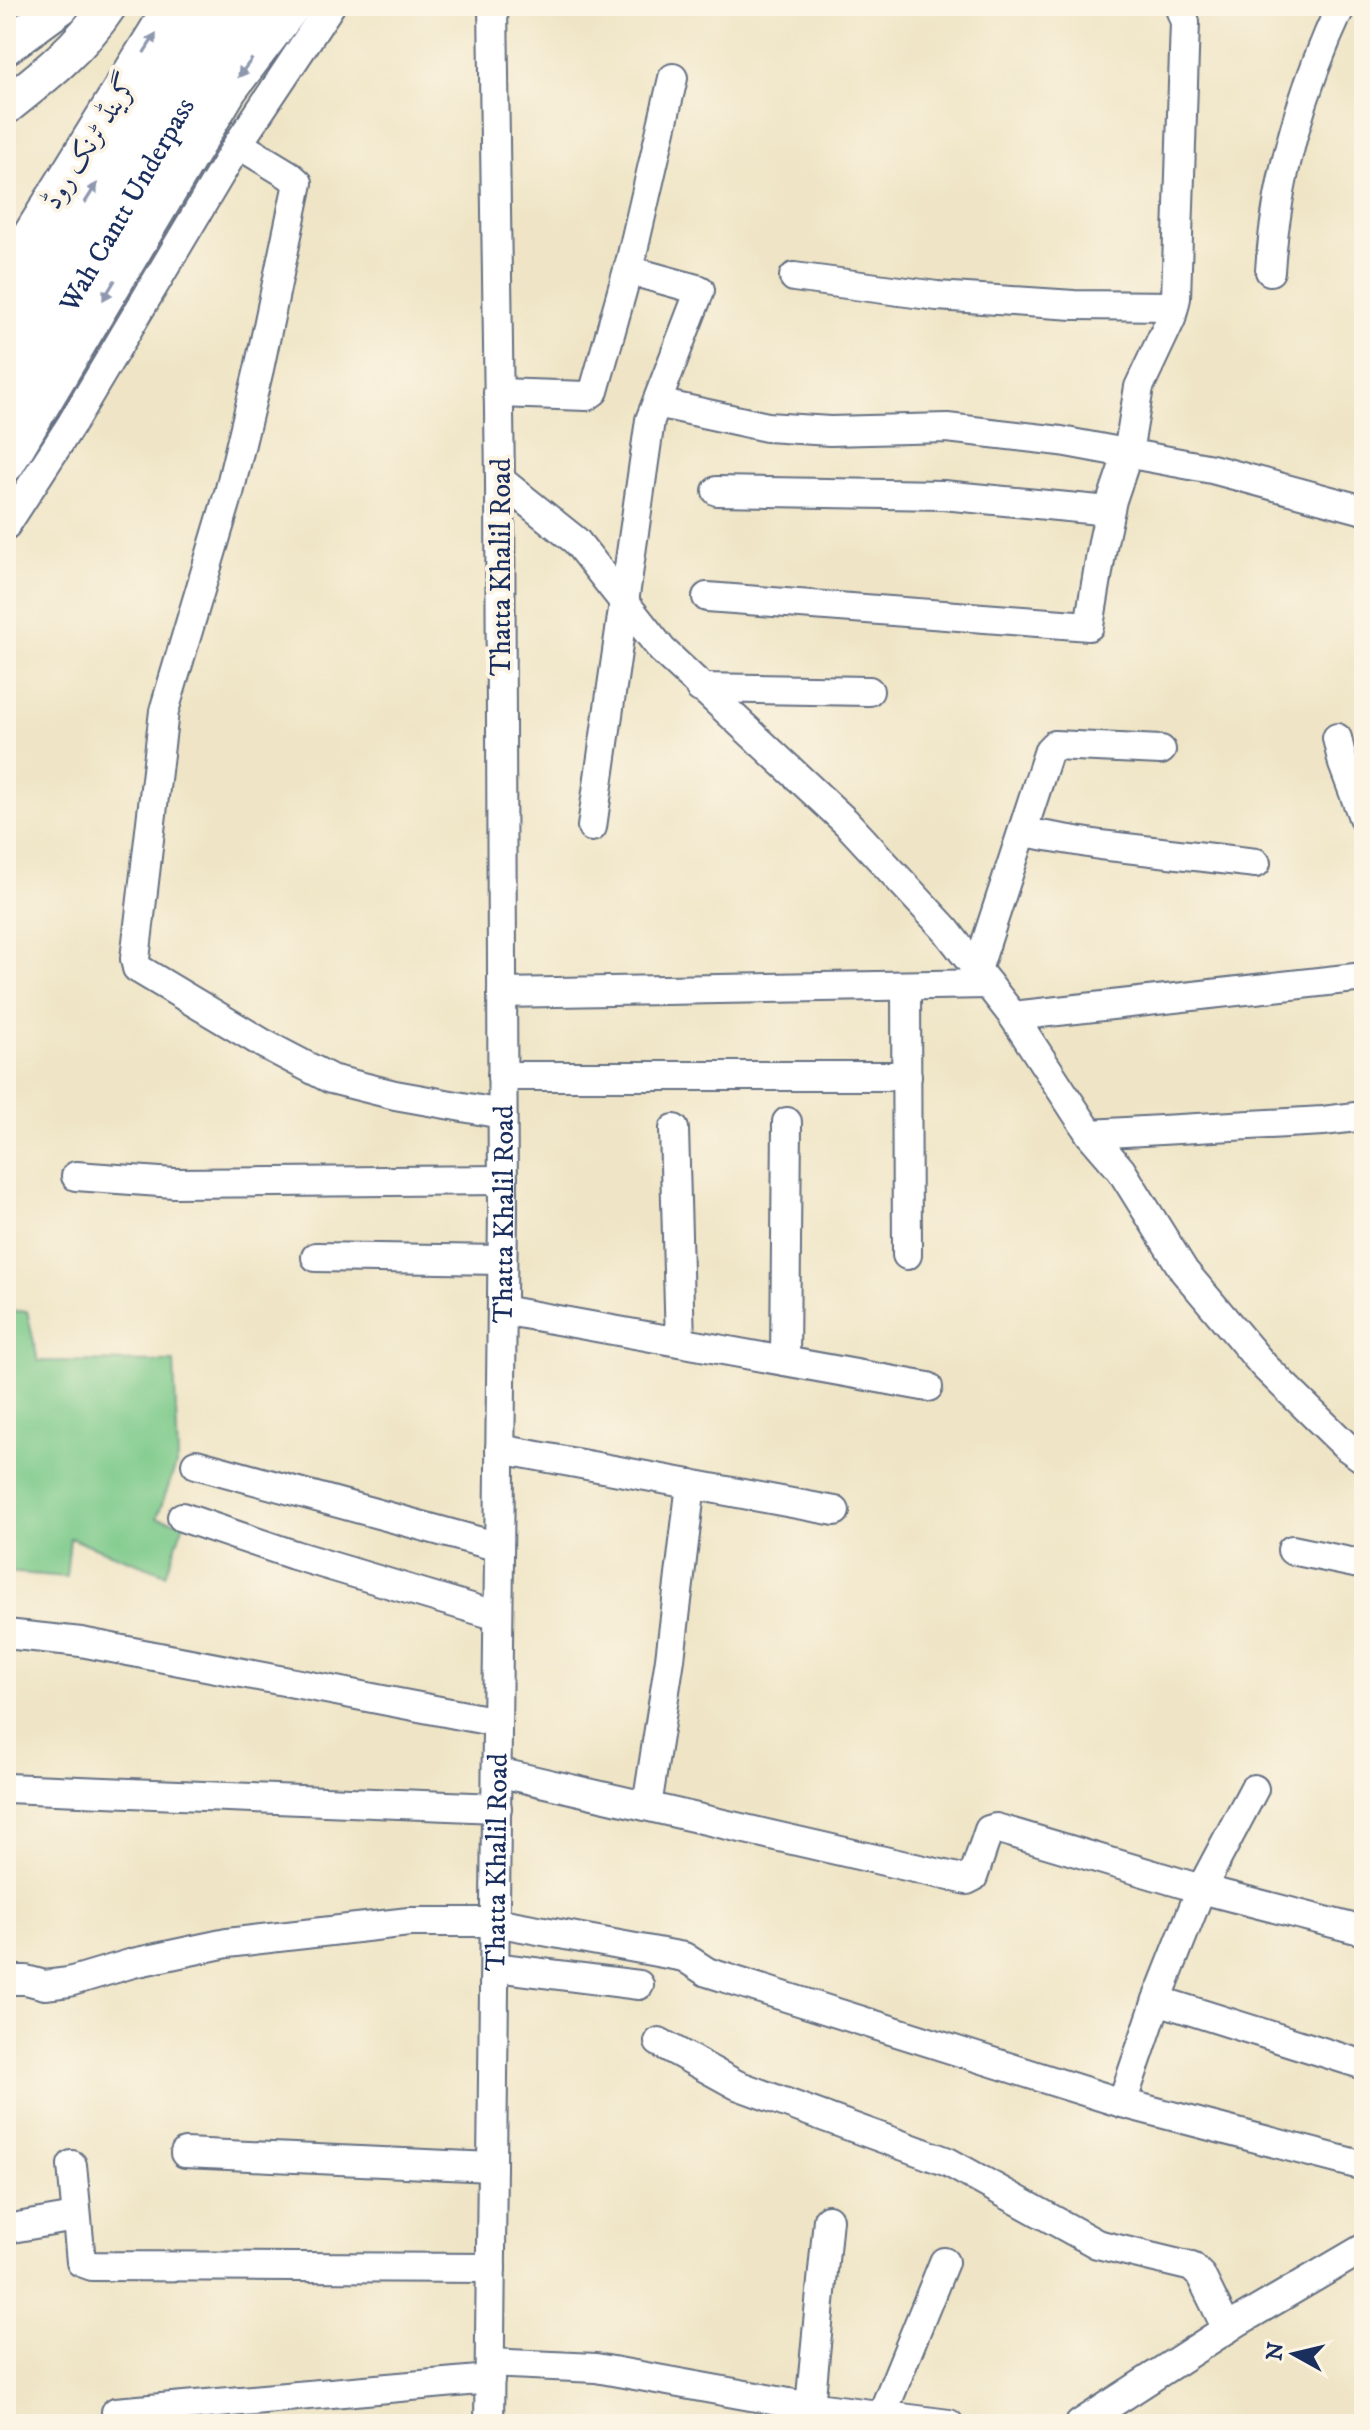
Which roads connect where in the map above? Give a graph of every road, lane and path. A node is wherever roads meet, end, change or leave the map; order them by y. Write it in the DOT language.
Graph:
graph roads {
  1 [pos="61,6"];
  2 [pos="108,6"];
  3 [pos="173,6"];
  4 [pos="216,6"];
  5 [pos="252,6"];
  6 [pos="292,6"];
  7 [pos="330,6"];
  8 [pos="493,6"];
  9 [pos="1179,6"];
  10 [pos="1341,6"];
  11 [pos="17,38"];
  12 [pos="673,78"];
  13 [pos="6,106"];
  14 [pos="238,144"];
  15 [pos="628,270"];
  16 [pos="1270,271"];
  17 [pos="6,276"];
  18 [pos="794,277"];
  19 [pos="1174,306"];
  20 [pos="6,331"];
  21 [pos="498,393"];
  22 [pos="657,403"];
  23 [pos="6,405"];
  24 [pos="1128,453"];
  25 [pos="6,464"];
  26 [pos="500,480"];
  27 [pos="717,491"];
  28 [pos="1364,510"];
  29 [pos="1109,511"];
  30 [pos="7,520"];
  31 [pos="707,597"];
  32 [pos="624,603"];
  33 [pos="700,688"];
  34 [pos="869,691"];
  35 [pos="1337,738"];
  36 [pos="1161,750"];
  37 [pos="1364,820"];
  38 [pos="592,827"];
  39 [pos="1023,832"];
  40 [pos="1256,863"];
  41 [pos="982,977"];
  42 [pos="1364,977"];
  43 [pos="906,986"];
  44 [pos="502,993"];
  45 [pos="1013,1016"];
  46 [pos="502,1076"];
  47 [pos="907,1076"];
  48 [pos="502,1114"];
  49 [pos="1364,1116"];
  50 [pos="787,1122"];
  51 [pos="674,1129"];
  52 [pos="1090,1134"];
  53 [pos="76,1176"];
  54 [pos="503,1180"];
  55 [pos="907,1255"];
  56 [pos="316,1257"];
  57 [pos="502,1260"];
  58 [pos="502,1310"];
  59 [pos="680,1342"];
  60 [pos="785,1361"];
  61 [pos="928,1387"];
  62 [pos="500,1449"];
  63 [pos="1364,1459"];
  64 [pos="196,1464"];
  65 [pos="691,1484"];
  66 [pos="835,1511"];
  67 [pos="182,1517"];
  68 [pos="499,1547"];
  69 [pos="1292,1550"];
  70 [pos="1364,1565"];
  71 [pos="498,1616"];
  72 [pos="6,1634"];
  73 [pos="497,1722"];
  74 [pos="497,1772"];
  75 [pos="6,1788"];
  76 [pos="1254,1789"];
  77 [pos="647,1806"];
  78 [pos="497,1808"];
  79 [pos="1201,1889"];
  80 [pos="495,1922"];
  81 [pos="1364,1931"];
  82 [pos="495,1967"];
  83 [pos="6,1980"];
  84 [pos="639,1985"];
  85 [pos="1157,2000"];
  86 [pos="659,2042"];
  87 [pos="1364,2065"];
  88 [pos="1122,2103"];
  89 [pos="185,2153"];
  90 [pos="72,2165"];
  91 [pos="1364,2166"];
  92 [pos="492,2167"];
  93 [pos="75,2217"];
  94 [pos="828,2219"];
  95 [pos="6,2229"];
  96 [pos="1364,2248"];
  97 [pos="944,2262"];
  98 [pos="491,2268"];
  99 [pos="1227,2329"];
  100 [pos="490,2371"];
  101 [pos="810,2407"];
  102 [pos="116,2412"];
  103 [pos="881,2417"];
  104 [pos="489,2424"];
  105 [pos="949,2424"];
  106 [pos="1080,2424"];
  1 -- 11 [label="main road"];
  2 -- 13 [label="main road"];
  17 -- 3 [label="main road, گرینڈ ٹرنک روڈ, one-way"];
  20 -- 4 [label="highway, Wah Cantt Underpass, one-way"];
  5 -- 23 [label="highway, Wah Cantt Underpass"];
  6 -- 25 [label="main road, one-way"];
  7 -- 14 [label="street"];
  8 -- 21 [label="street, Thatta Khalil Road"];
  9 -- 19 [label="street"];
  10 -- 16 [label="street"];
  12 -- 15 [label="street"];
  14 -- 30 [label="street"];
  14 -- 48 [label="street"];
  15 -- 21 [label="street"];
  15 -- 22 [label="street"];
  18 -- 19 [label="street"];
  19 -- 24 [label="street"];
  21 -- 26 [label="street, Thatta Khalil Road"];
  22 -- 24 [label="street"];
  22 -- 32 [label="street"];
  24 -- 28 [label="street"];
  24 -- 29 [label="street"];
  26 -- 32 [label="street"];
  26 -- 44 [label="street, Thatta Khalil Road"];
  27 -- 29 [label="street"];
  29 -- 31 [label="street"];
  32 -- 33 [label="street"];
  32 -- 38 [label="street"];
  33 -- 34 [label="street"];
  33 -- 41 [label="street"];
  35 -- 37 [label="street"];
  36 -- 39 [label="street"];
  39 -- 40 [label="street"];
  39 -- 41 [label="street"];
  41 -- 43 [label="street"];
  41 -- 45 [label="street"];
  42 -- 45 [label="street"];
  43 -- 44 [label="street"];
  43 -- 47 [label="street"];
  44 -- 46 [label="street, Thatta Khalil Road"];
  45 -- 52 [label="street"];
  46 -- 47 [label="street"];
  46 -- 48 [label="street, Thatta Khalil Road"];
  47 -- 55 [label="street"];
  48 -- 54 [label="street, Thatta Khalil Road"];
  49 -- 52 [label="street"];
  50 -- 60 [label="street"];
  51 -- 59 [label="street"];
  52 -- 63 [label="street"];
  53 -- 54 [label="street"];
  54 -- 57 [label="street, Thatta Khalil Road"];
  56 -- 57 [label="street"];
  57 -- 58 [label="street, Thatta Khalil Road"];
  58 -- 59 [label="street"];
  58 -- 62 [label="street, Thatta Khalil Road"];
  59 -- 60 [label="street"];
  60 -- 61 [label="street"];
  62 -- 65 [label="street"];
  62 -- 68 [label="street, Thatta Khalil Road"];
  64 -- 68 [label="street"];
  65 -- 66 [label="street"];
  65 -- 77 [label="street"];
  67 -- 71 [label="street"];
  68 -- 71 [label="street, Thatta Khalil Road"];
  69 -- 70 [label="street"];
  71 -- 73 [label="street, Thatta Khalil Road"];
  72 -- 73 [label="street"];
  73 -- 74 [label="street, Thatta Khalil Road"];
  74 -- 77 [label="street"];
  74 -- 78 [label="street, Thatta Khalil Road"];
  75 -- 78 [label="street"];
  76 -- 79 [label="street"];
  77 -- 79 [label="street"];
  78 -- 80 [label="street, Thatta Khalil Road"];
  79 -- 81 [label="street"];
  79 -- 85 [label="street"];
  80 -- 82 [label="street, Thatta Khalil Road"];
  80 -- 83 [label="street"];
  80 -- 88 [label="street"];
  82 -- 84 [label="street"];
  82 -- 92 [label="street, Thatta Khalil Road"];
  85 -- 87 [label="street"];
  85 -- 88 [label="street"];
  86 -- 99 [label="street"];
  88 -- 91 [label="street"];
  89 -- 92 [label="street"];
  90 -- 93 [label="street"];
  92 -- 98 [label="street, Thatta Khalil Road"];
  93 -- 95 [label="street"];
  93 -- 98 [label="street"];
  94 -- 101 [label="street"];
  96 -- 99 [label="street"];
  97 -- 103 [label="street"];
  98 -- 100 [label="street, Thatta Khalil Road"];
  99 -- 106 [label="street"];
  100 -- 101 [label="street"];
  100 -- 102 [label="street"];
  100 -- 104 [label="street, Thatta Khalil Road"];
  101 -- 103 [label="street"];
  103 -- 105 [label="street"];
}
